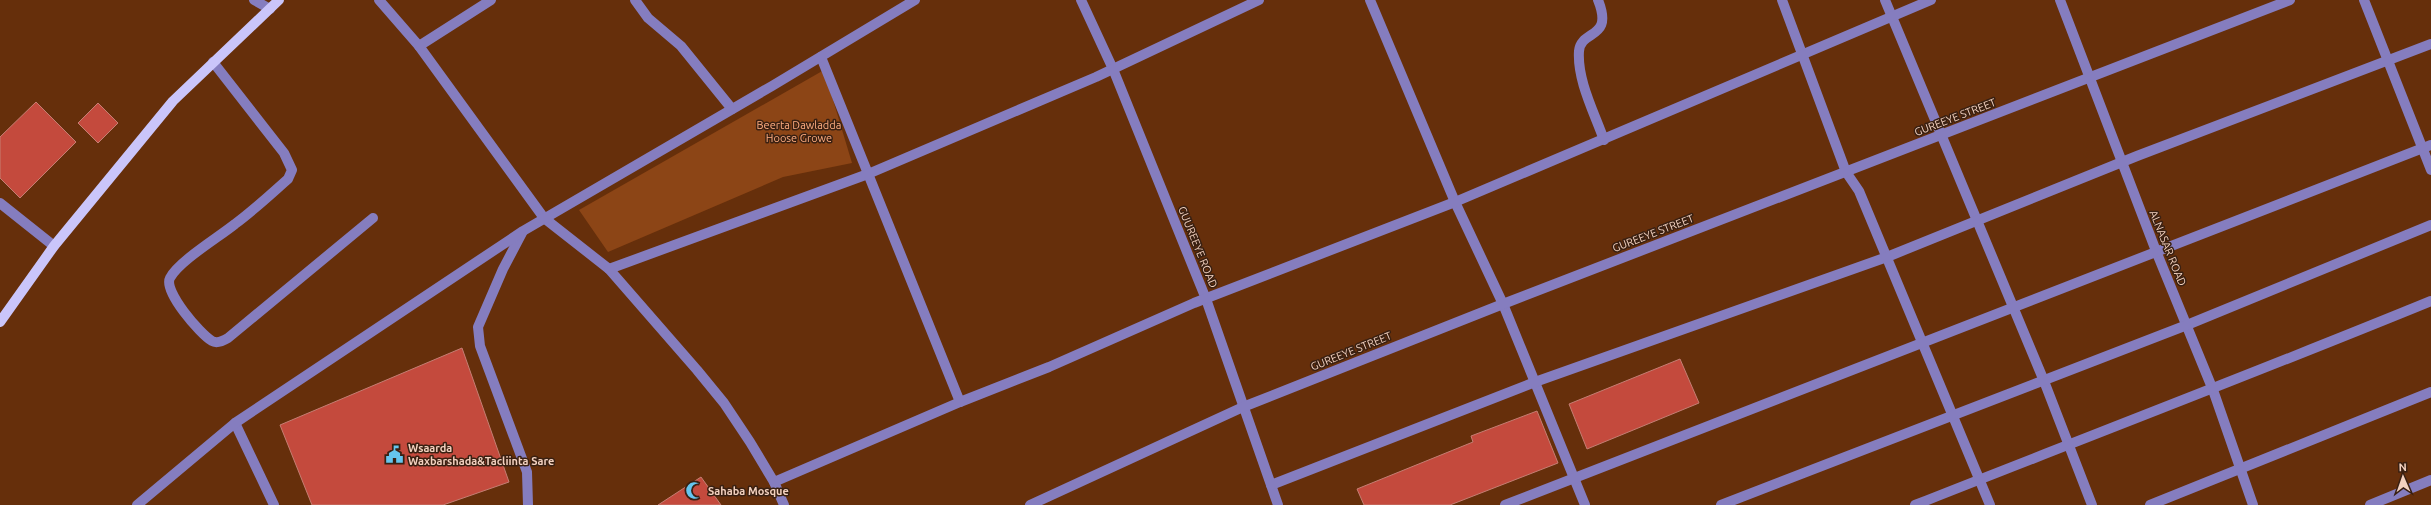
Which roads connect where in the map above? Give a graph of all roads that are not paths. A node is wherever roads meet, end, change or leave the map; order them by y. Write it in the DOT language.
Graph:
graph roads {
  1 [pos="254,0"];
  2 [pos="279,0"];
  3 [pos="379,0"];
  4 [pos="491,0"];
  5 [pos="635,0"];
  6 [pos="915,0"];
  7 [pos="1259,0"];
  8 [pos="1370,0"];
  9 [pos="1598,0"];
  10 [pos="1782,0"];
  11 [pos="1885,0"];
  12 [pos="1931,0"];
  13 [pos="2060,0"];
  14 [pos="2290,0"];
  15 [pos="2364,0"];
  16 [pos="1081,1"];
  17 [pos="270,9"];
  18 [pos="1892,18"];
  19 [pos="2431,44"];
  20 [pos="419,46"];
  21 [pos="821,56"];
  22 [pos="1803,56"];
  23 [pos="2388,61"];
  24 [pos="213,62"];
  25 [pos="1113,69"];
  26 [pos="2089,78"];
  27 [pos="732,109"];
  28 [pos="1941,135"];
  29 [pos="1604,140"];
  30 [pos="2427,146"];
  31 [pos="2123,162"];
  32 [pos="2431,170"];
  33 [pos="1846,172"];
  34 [pos="868,174"];
  35 [pos="1455,202"];
  36 [pos="0,203"];
  37 [pos="373,218"];
  38 [pos="544,218"];
  39 [pos="1977,221"];
  40 [pos="2431,225"];
  41 [pos="523,231"];
  42 [pos="54,246"];
  43 [pos="2156,251"];
  44 [pos="1887,257"];
  45 [pos="610,269"];
  46 [pos="1206,298"];
  47 [pos="2431,301"];
  48 [pos="1503,304"];
  49 [pos="2013,306"];
  50 [pos="0,322"];
  51 [pos="2187,325"];
  52 [pos="1923,342"];
  53 [pos="2044,381"];
  54 [pos="1535,382"];
  55 [pos="2213,390"];
  56 [pos="2431,392"];
  57 [pos="960,402"];
  58 [pos="1244,407"];
  59 [pos="1954,416"];
  60 [pos="235,423"];
  61 [pos="2069,444"];
  62 [pos="2240,468"];
  63 [pos="1574,478"];
  64 [pos="1980,479"];
  65 [pos="2431,480"];
  66 [pos="774,482"];
  67 [pos="1271,485"];
  68 [pos="138,505"];
  69 [pos="274,505"];
  70 [pos="528,505"];
  71 [pos="784,505"];
  72 [pos="1030,505"];
  73 [pos="1278,505"];
  74 [pos="1505,505"];
  75 [pos="1585,505"];
  76 [pos="1720,505"];
  77 [pos="1915,505"];
  78 [pos="1990,505"];
  79 [pos="2092,505"];
  80 [pos="2150,505"];
  81 [pos="2253,505"];
  82 [pos="2370,505"];
  1 -- 17 [label="street"];
  2 -- 17 [label="main road"];
  3 -- 20 [label="street"];
  4 -- 20 [label="street"];
  5 -- 27 [label="street"];
  6 -- 21 [label="street"];
  7 -- 25 [label="street"];
  8 -- 35 [label="street"];
  9 -- 29 [label="street"];
  10 -- 22 [label="street"];
  11 -- 18 [label="street"];
  12 -- 18 [label="street"];
  13 -- 26 [label="street, ALNASAR ROAD"];
  14 -- 26 [label="street, GUREEYE STREET"];
  15 -- 23 [label="street"];
  16 -- 25 [label="street, GUUREEYE ROAD"];
  17 -- 24 [label="main road"];
  18 -- 22 [label="street"];
  18 -- 28 [label="street"];
  19 -- 23 [label="street"];
  20 -- 38 [label="street"];
  21 -- 27 [label="street"];
  21 -- 34 [label="street"];
  22 -- 29 [label="street"];
  22 -- 33 [label="street"];
  23 -- 30 [label="street"];
  23 -- 31 [label="street"];
  24 -- 37 [label="street"];
  24 -- 42 [label="main road"];
  25 -- 34 [label="street"];
  25 -- 46 [label="street, GUUREEYE ROAD"];
  26 -- 28 [label="street, GUREEYE STREET"];
  26 -- 31 [label="street, ALNASAR ROAD"];
  27 -- 38 [label="street"];
  28 -- 33 [label="street, GUREEYE STREET"];
  28 -- 39 [label="street"];
  29 -- 35 [label="street"];
  30 -- 32 [label="street"];
  30 -- 43 [label="street"];
  31 -- 39 [label="street"];
  31 -- 43 [label="street, ALNASAR ROAD"];
  33 -- 44 [label="street"];
  33 -- 48 [label="street, GUREEYE STREET"];
  34 -- 45 [label="street"];
  34 -- 57 [label="street"];
  35 -- 46 [label="street"];
  35 -- 48 [label="street"];
  36 -- 42 [label="street"];
  38 -- 41 [label="street"];
  38 -- 45 [label="street"];
  39 -- 44 [label="street"];
  39 -- 49 [label="street"];
  40 -- 51 [label="street"];
  41 -- 60 [label="street"];
  41 -- 70 [label="street"];
  42 -- 50 [label="main road"];
  43 -- 49 [label="street"];
  43 -- 51 [label="street, ALNASAR ROAD"];
  44 -- 52 [label="street"];
  44 -- 54 [label="street"];
  45 -- 66 [label="street"];
  46 -- 57 [label="street"];
  46 -- 58 [label="street, GUUREEYE ROAD"];
  47 -- 55 [label="street"];
  48 -- 54 [label="street"];
  48 -- 58 [label="street, GUREEYE STREET"];
  49 -- 52 [label="street"];
  49 -- 53 [label="street"];
  51 -- 53 [label="street"];
  51 -- 55 [label="street, ALNASAR ROAD"];
  52 -- 59 [label="street"];
  52 -- 63 [label="street"];
  53 -- 59 [label="street"];
  53 -- 61 [label="street"];
  54 -- 63 [label="street"];
  54 -- 67 [label="street"];
  55 -- 61 [label="street"];
  55 -- 62 [label="street, ALNASAR ROAD"];
  56 -- 62 [label="street"];
  57 -- 66 [label="street"];
  58 -- 67 [label="street, GUUREEYE ROAD"];
  58 -- 72 [label="street, GUREEYE STREET"];
  59 -- 64 [label="street"];
  59 -- 76 [label="street"];
  60 -- 68 [label="street"];
  60 -- 69 [label="street"];
  61 -- 64 [label="street"];
  61 -- 79 [label="street"];
  62 -- 80 [label="street"];
  62 -- 81 [label="street, ALNASAR ROAD"];
  63 -- 74 [label="street"];
  63 -- 75 [label="street"];
  64 -- 77 [label="street"];
  64 -- 78 [label="street"];
  65 -- 82 [label="street"];
  66 -- 71 [label="street"];
  67 -- 73 [label="street, GUUREEYE ROAD"];
}
